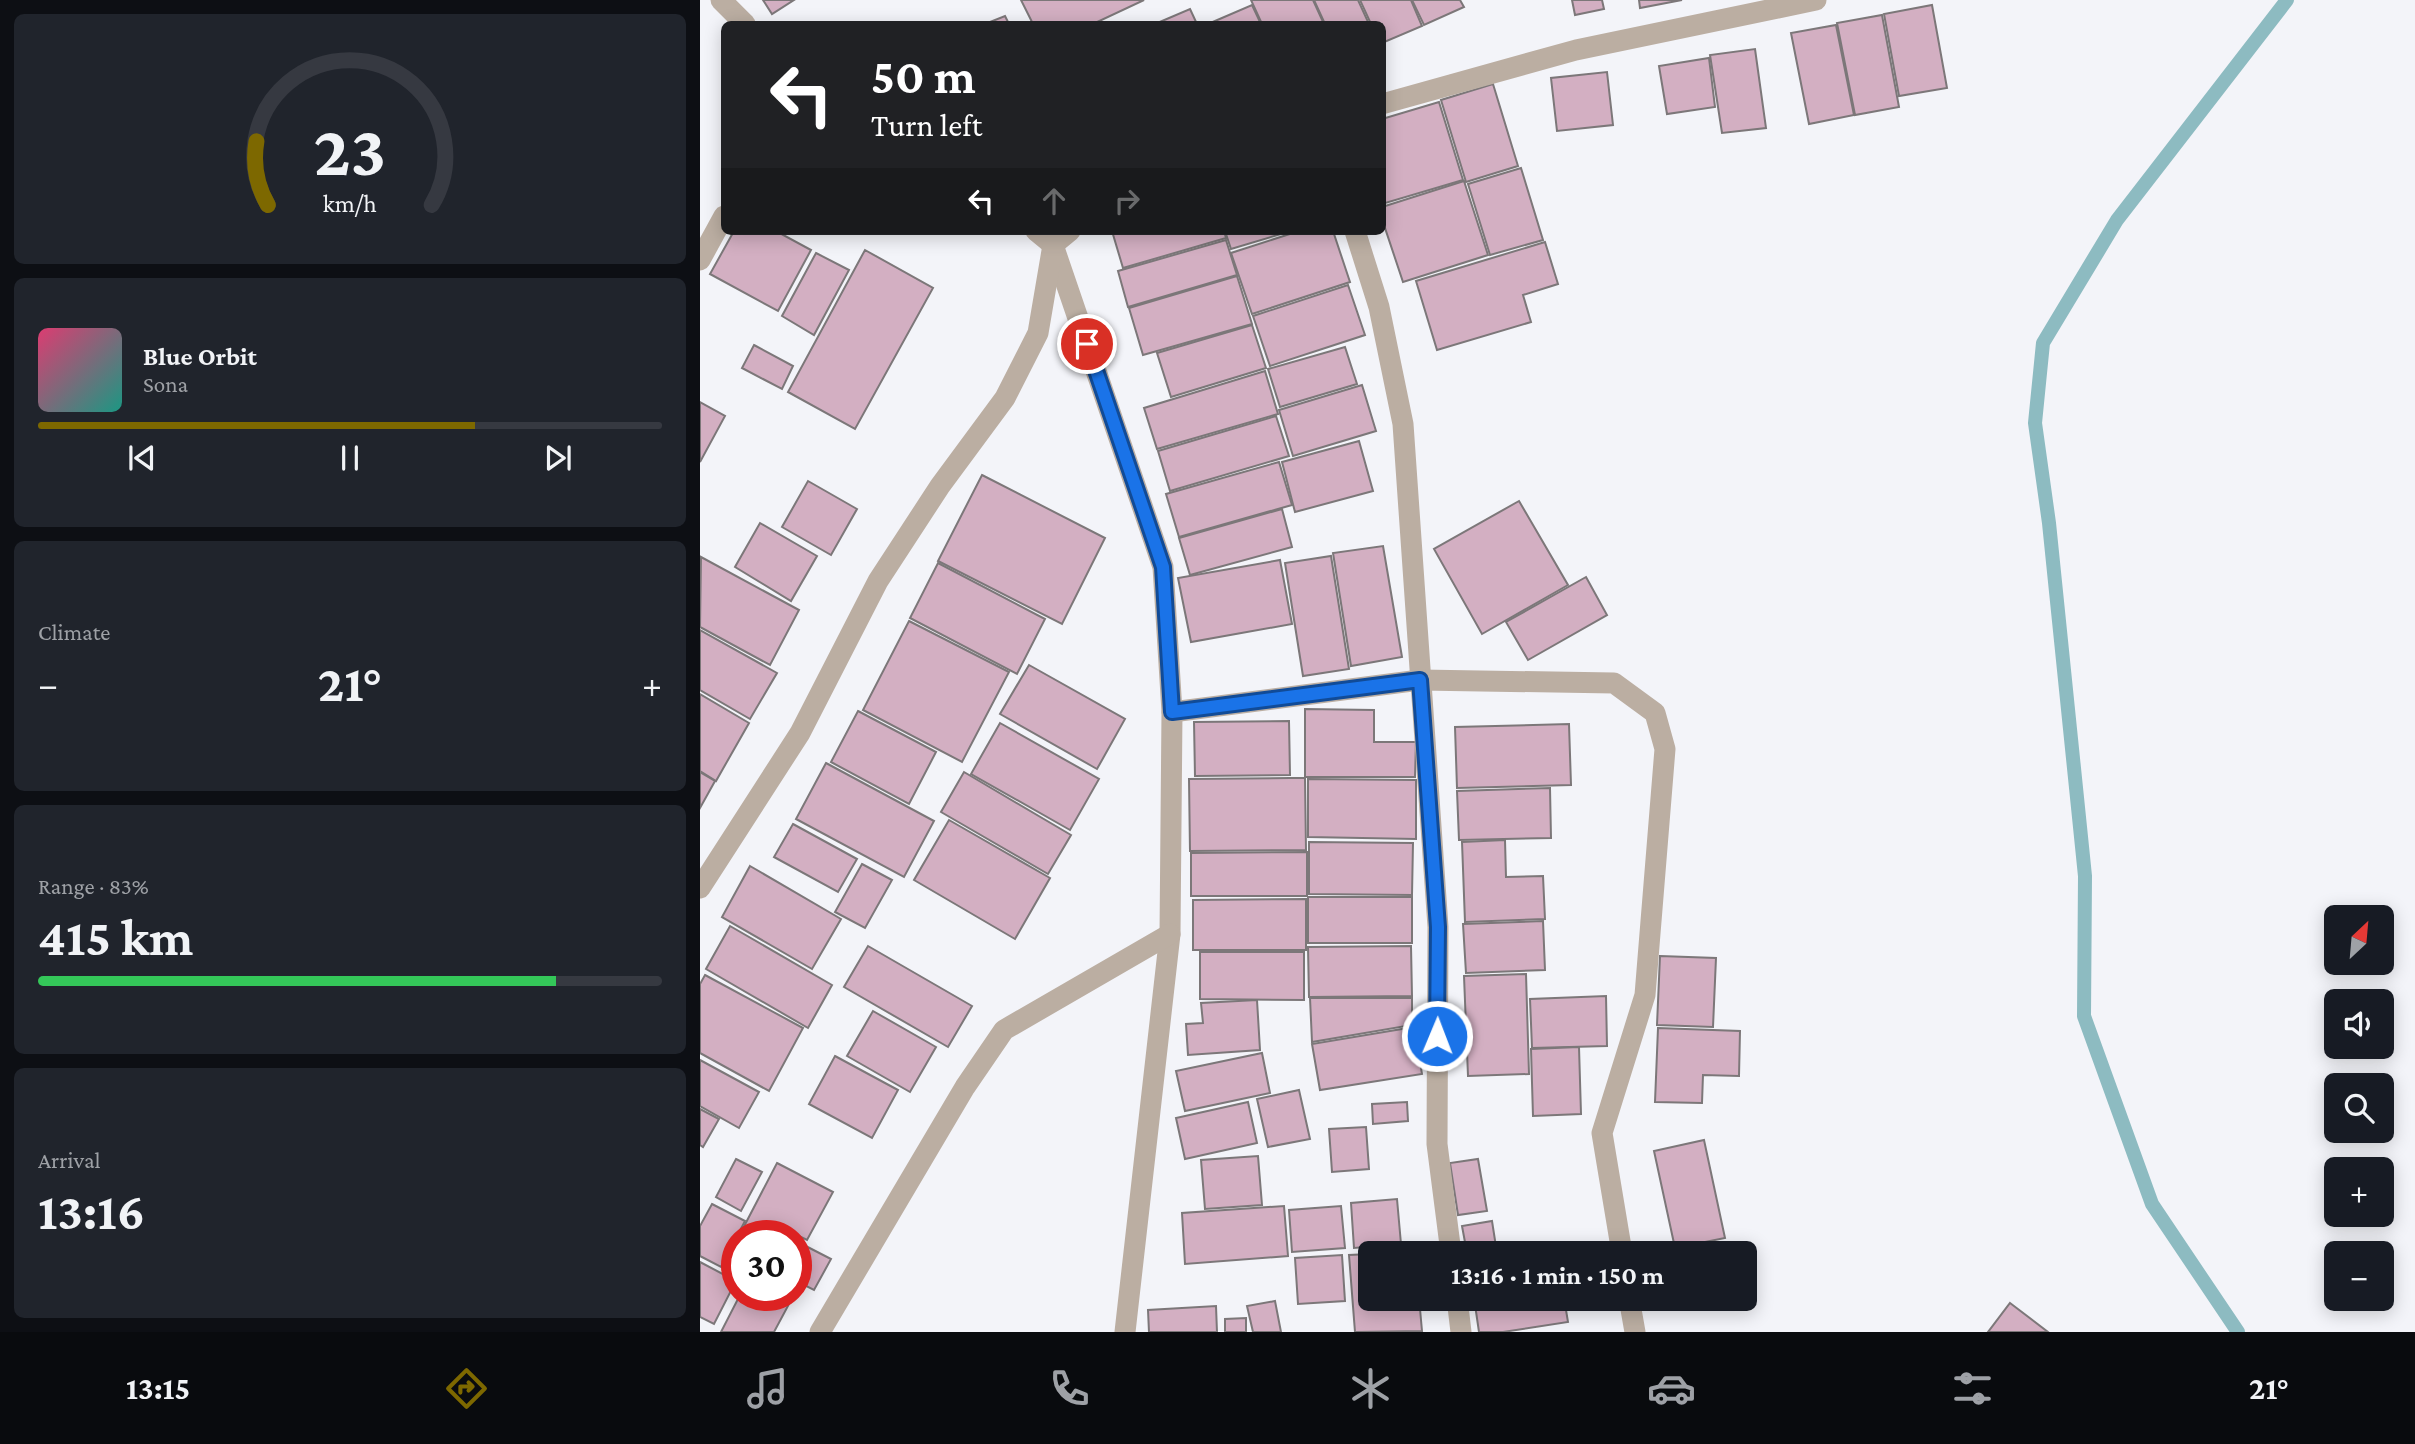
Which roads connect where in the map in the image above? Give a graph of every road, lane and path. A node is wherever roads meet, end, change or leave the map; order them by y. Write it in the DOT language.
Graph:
graph roads {
  1 [pos="721,0"];
  2 [pos="1816,0"];
  3 [pos="742,21"];
  4 [pos="1386,103"];
  5 [pos="721,222"];
  6 [pos="1041,235"];
  7 [pos="1065,235"];
  8 [pos="1355,235"];
  9 [pos="1053,245"];
  10 [pos="700,260"];
  11 [pos="1420,680"];
  12 [pos="1172,712"];
  13 [pos="700,888"];
  14 [pos="1170,934"];
  15 [pos="1449,1241"];
  16 [pos="1620,1241"];
  17 [pos="1459,1311"];
  18 [pos="1631,1311"];
  19 [pos="820,1332"];
  20 [pos="1125,1332"];
  21 [pos="1461,1332"];
  22 [pos="1635,1332"];
  1 -- 3 [label="street"];
  2 -- 4 [label="street"];
  5 -- 10 [label="street"];
  6 -- 9 [label="street"];
  7 -- 9 [label="street"];
  8 -- 11 [label="street"];
  9 -- 12 [label="street"];
  9 -- 13 [label="street"];
  11 -- 12 [label="street"];
  11 -- 15 [label="street"];
  11 -- 16 [label="street"];
  12 -- 14 [label="street"];
  14 -- 19 [label="street"];
  14 -- 20 [label="street"];
  17 -- 21 [label="street"];
  18 -- 22 [label="street"];
}
